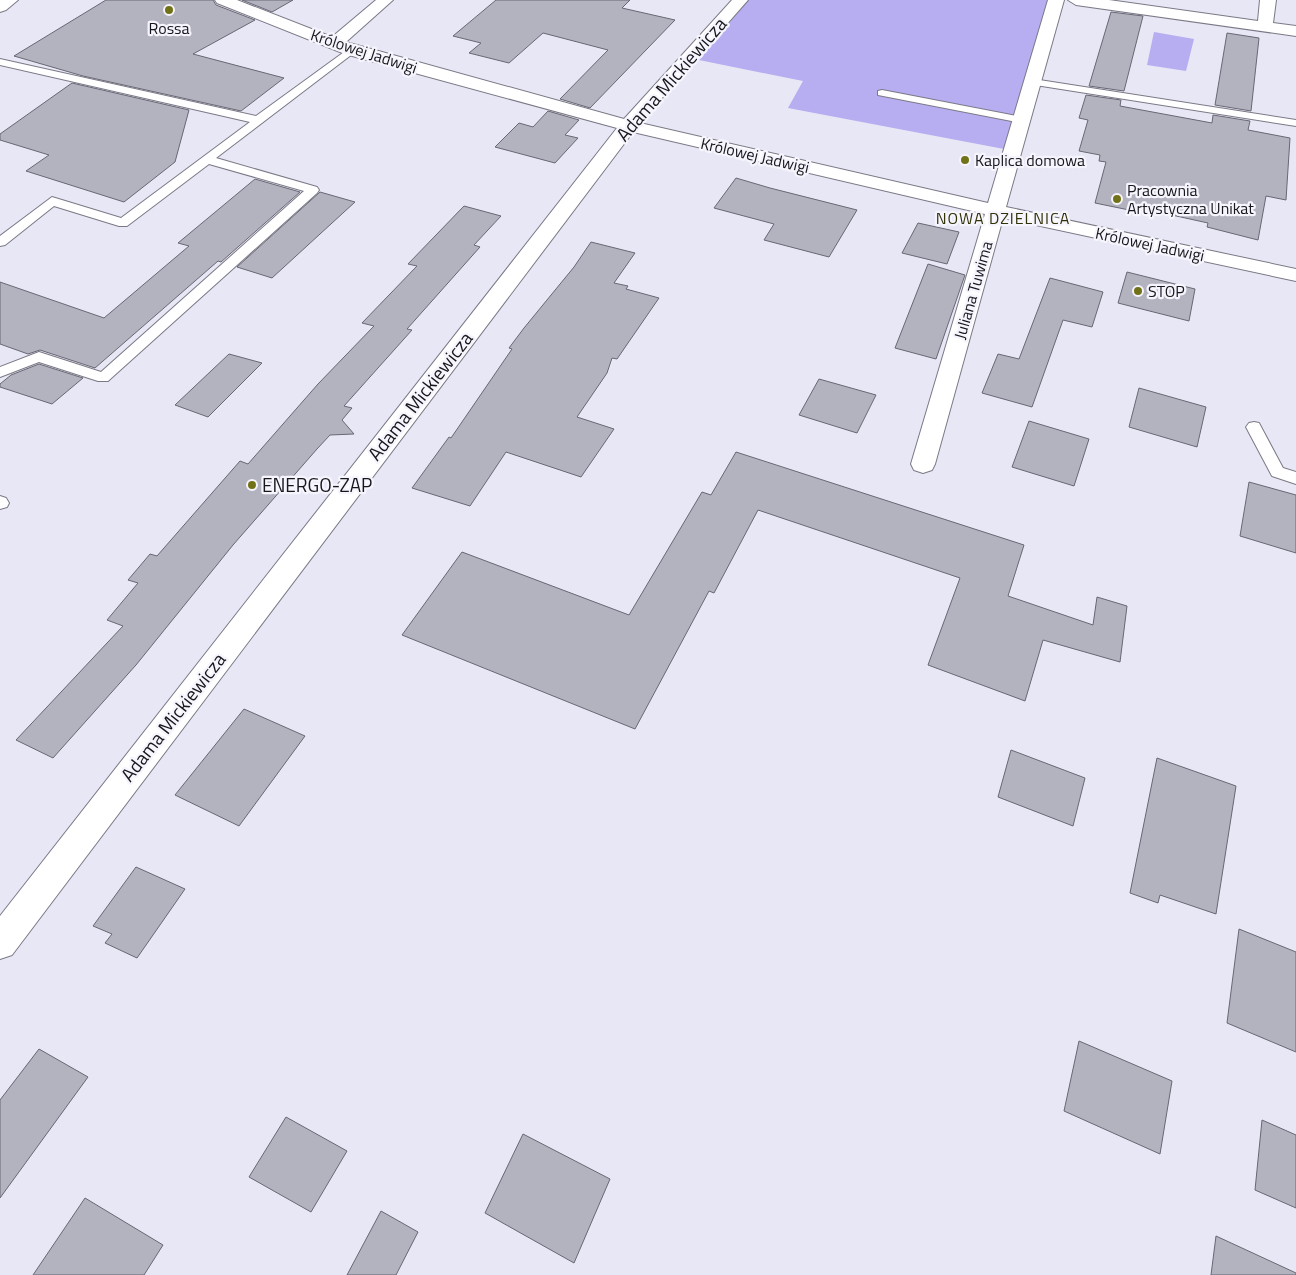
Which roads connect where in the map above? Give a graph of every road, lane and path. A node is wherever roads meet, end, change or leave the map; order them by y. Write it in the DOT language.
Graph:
graph roads {
  1 [pos="10,0"];
  2 [pos="223,0"];
  3 [pos="385,0"];
  4 [pos="740,0"];
  5 [pos="1056,0"];
  6 [pos="1076,0"];
  7 [pos="1268,0"];
  8 [pos="0,7"];
  9 [pos="1265,26"];
  10 [pos="1296,31"];
  11 [pos="343,46"];
  12 [pos="0,62"];
  13 [pos="1033,82"];
  14 [pos="882,93"];
  15 [pos="258,120"];
  16 [pos="1022,120"];
  17 [pos="1296,123"];
  18 [pos="628,126"];
  19 [pos="205,159"];
  20 [pos="996,211"];
  21 [pos="0,242"];
  22 [pos="1296,275"];
  23 [pos="0,372"];
  24 [pos="1254,427"];
  25 [pos="923,464"];
  26 [pos="1296,478"];
  27 [pos="0,943"];
  1 -- 8 [label="street"];
  2 -- 11 [label="street, Królowej Jadwigi"];
  3 -- 11 [label="street"];
  4 -- 18 [label="street, Adama Mickiewicza"];
  5 -- 13 [label="street, Juliana Tuwima"];
  6 -- 9 [label="street"];
  7 -- 9 [label="street"];
  9 -- 10 [label="street"];
  11 -- 15 [label="lane"];
  11 -- 18 [label="street, Królowej Jadwigi"];
  12 -- 15 [label="lane"];
  13 -- 16 [label="street, Juliana Tuwima"];
  13 -- 17 [label="lane"];
  14 -- 16 [label="lane"];
  15 -- 19 [label="lane"];
  16 -- 20 [label="street, Juliana Tuwima"];
  18 -- 20 [label="street, Królowej Jadwigi"];
  18 -- 27 [label="street, Adama Mickiewicza"];
  19 -- 21 [label="lane"];
  19 -- 23 [label="lane"];
  20 -- 22 [label="street, Królowej Jadwigi"];
  20 -- 25 [label="street, Juliana Tuwima"];
  24 -- 26 [label="lane"];
}
